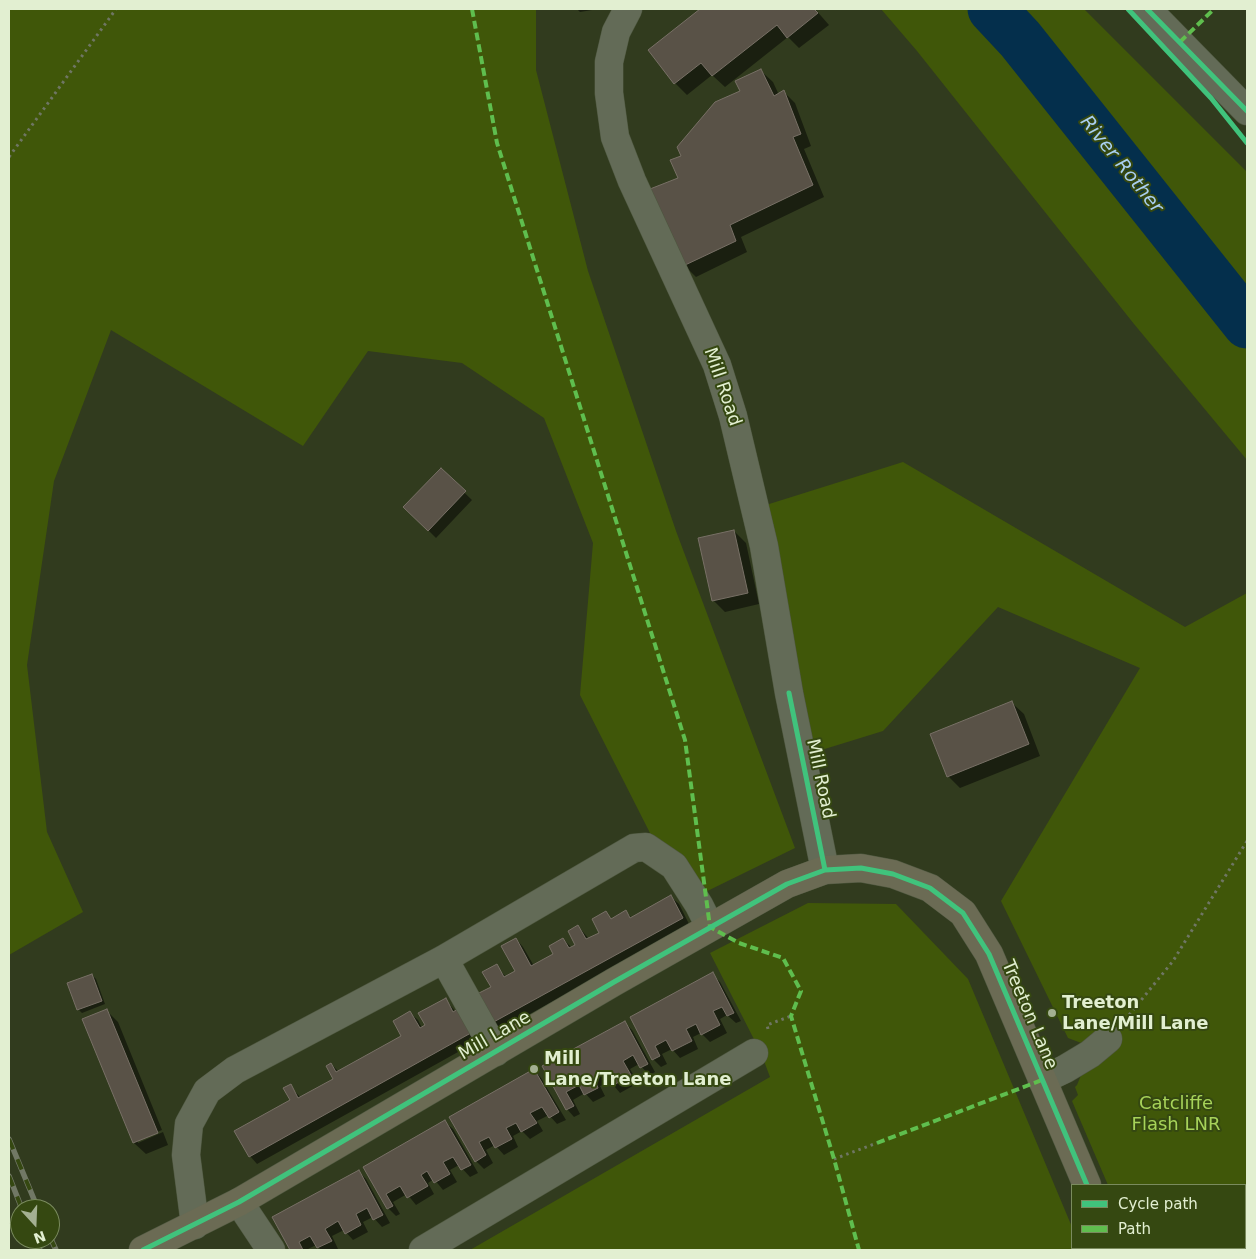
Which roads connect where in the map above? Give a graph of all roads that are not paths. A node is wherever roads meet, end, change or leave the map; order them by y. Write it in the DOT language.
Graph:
graph roads {
  1 [pos="628,9"];
  2 [pos="1147,9"];
  3 [pos="1247,111"];
  4 [pos="825,870"];
  5 [pos="710,927"];
  6 [pos="444,959"];
  7 [pos="1108,1039"];
  8 [pos="496,1052"];
  9 [pos="754,1053"];
  10 [pos="1042,1080"];
  11 [pos="1087,1184"];
  12 [pos="239,1202"];
  13 [pos="188,1228"];
  14 [pos="143,1250"];
  15 [pos="271,1250"];
  16 [pos="423,1250"];
  1 -- 4 [label="street, Mill Road"];
  2 -- 3 [label="street"];
  4 -- 5 [label="main road, Mill Lane"];
  4 -- 10 [label="main road, Treeton Lane"];
  5 -- 6 [label="street"];
  5 -- 8 [label="main road, Mill Lane"];
  6 -- 8 [label="street"];
  6 -- 13 [label="street"];
  7 -- 10 [label="street"];
  8 -- 12 [label="main road, Mill Lane"];
  9 -- 16 [label="street"];
  10 -- 11 [label="main road, Treeton Lane"];
  12 -- 13 [label="main road, Mill Lane"];
  12 -- 15 [label="street"];
  13 -- 14 [label="main road, Mill Lane"];
}
